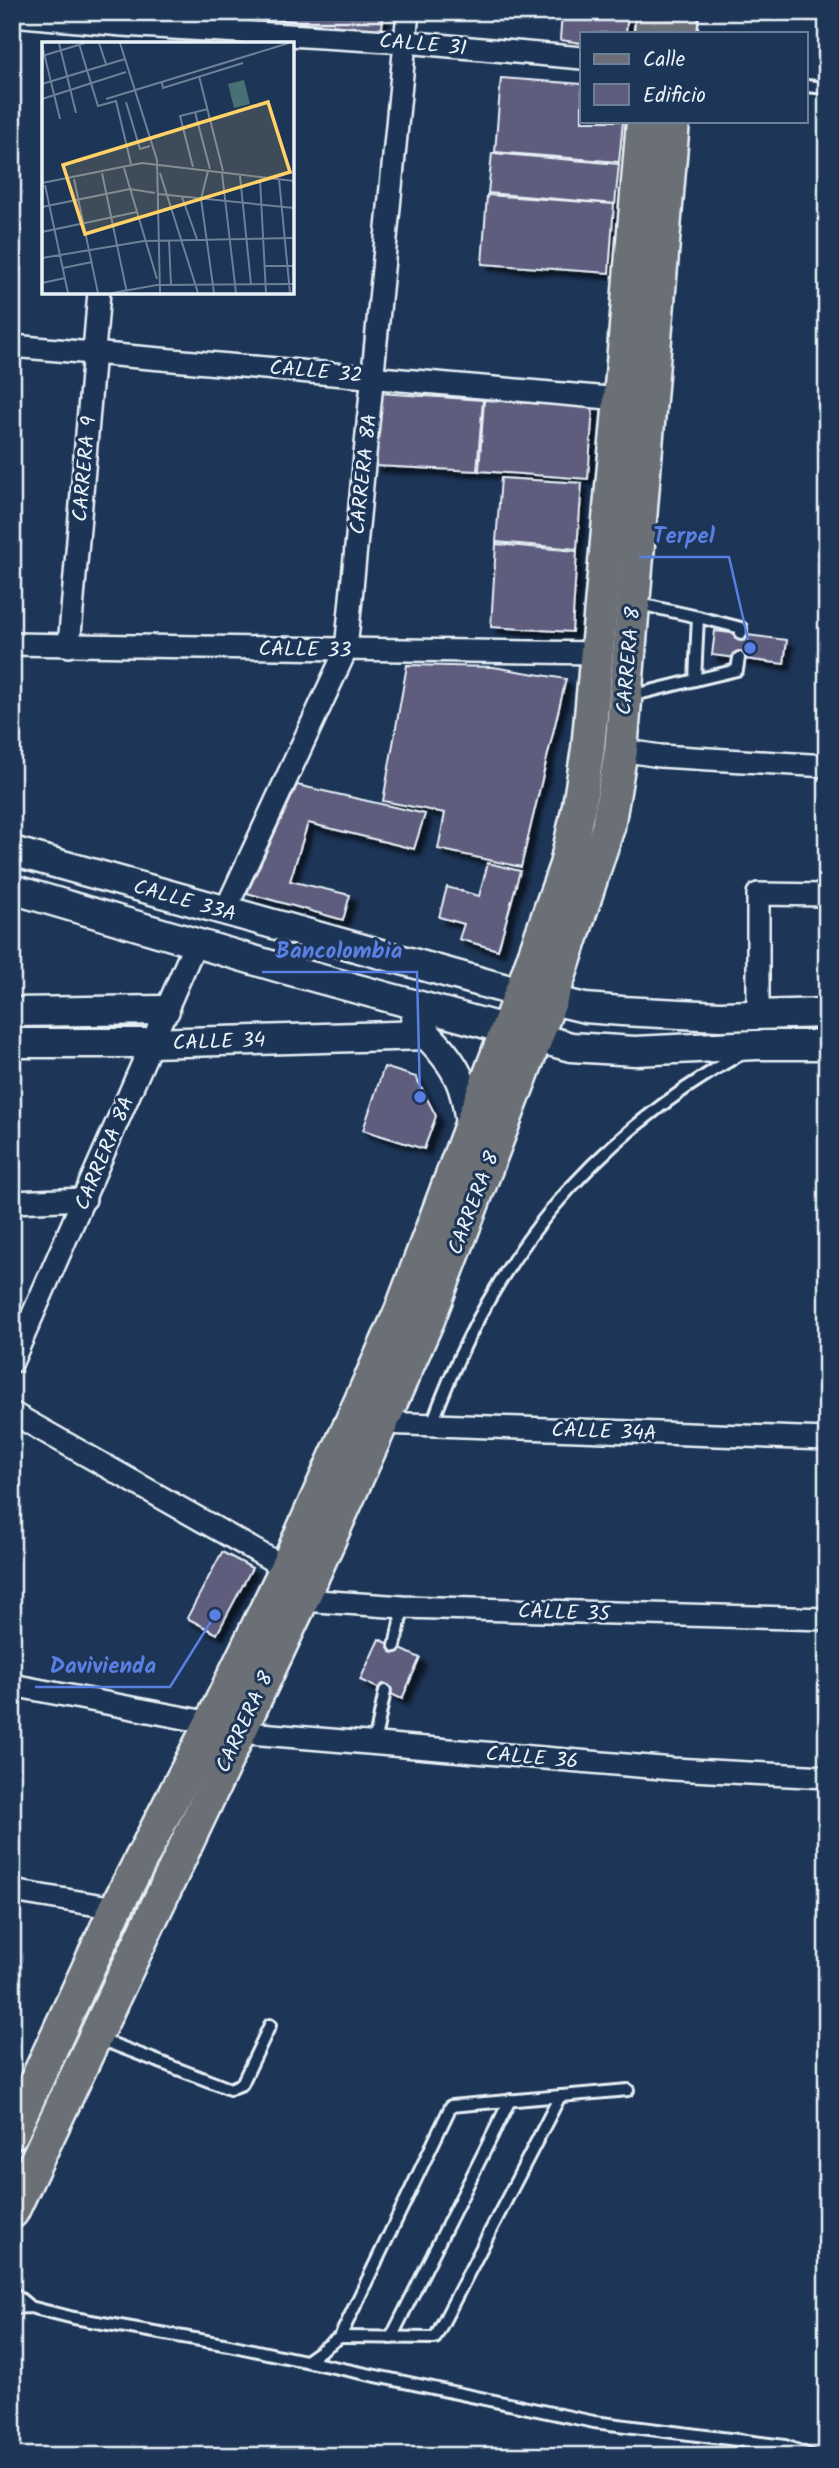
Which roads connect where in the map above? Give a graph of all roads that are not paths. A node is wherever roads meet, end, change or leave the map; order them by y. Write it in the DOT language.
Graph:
graph roads {
  1 [pos="408,12"];
  2 [pos="653,12"];
  3 [pos="682,12"];
  4 [pos="12,15"];
  5 [pos="122,27"];
  6 [pos="651,32"];
  7 [pos="680,32"];
  8 [pos="405,42"];
  9 [pos="580,58"];
  10 [pos="808,86"];
  11 [pos="827,88"];
  12 [pos="643,122"];
  13 [pos="673,122"];
  14 [pos="99,294"];
  15 [pos="12,346"];
  16 [pos="94,353"];
  17 [pos="372,376"];
  18 [pos="620,399"];
  19 [pos="632,602"];
  20 [pos="698,617"];
  21 [pos="741,634"];
  22 [pos="12,644"];
  23 [pos="69,646"];
  24 [pos="346,650"];
  25 [pos="597,653"];
  26 [pos="739,658"];
  27 [pos="695,680"];
  28 [pos="624,697"];
  29 [pos="621,750"];
  30 [pos="827,766"];
  31 [pos="12,851"];
  32 [pos="12,889"];
  33 [pos="827,895"];
  34 [pos="225,911"];
  35 [pos="195,944"];
  36 [pos="284,969"];
  37 [pos="374,993"];
  38 [pos="550,1001"];
  39 [pos="164,1010"];
  40 [pos="12,1012"];
  41 [pos="512,1013"];
  42 [pos="827,1013"];
  43 [pos="758,1014"];
  44 [pos="426,1035"];
  45 [pos="537,1037"];
  46 [pos="12,1043"];
  47 [pos="150,1043"];
  48 [pos="757,1045"];
  49 [pos="827,1045"];
  50 [pos="470,1128"];
  51 [pos="85,1199"];
  52 [pos="12,1202"];
  53 [pos="12,1362"];
  54 [pos="12,1413"];
  55 [pos="381,1423"];
  56 [pos="432,1424"];
  57 [pos="827,1439"];
  58 [pos="286,1568"];
  59 [pos="302,1600"];
  60 [pos="403,1607"];
  61 [pos="827,1619"];
  62 [pos="395,1646"];
  63 [pos="12,1685"];
  64 [pos="385,1691"];
  65 [pos="225,1728"];
  66 [pos="374,1744"];
  67 [pos="827,1777"];
  68 [pos="12,1891"];
  69 [pos="116,1908"];
  70 [pos="270,2025"];
  71 [pos="94,2037"];
  72 [pos="628,2090"];
  73 [pos="560,2096"];
  74 [pos="510,2101"];
  75 [pos="15,2122"];
  76 [pos="12,2212"];
  77 [pos="12,2292"];
  78 [pos="30,2307"];
  79 [pos="12,2308"];
  80 [pos="340,2337"];
  81 [pos="391,2337"];
  82 [pos="306,2361"];
  83 [pos="812,2456"];
  1 -- 8 [label="street, CARRERA 8A"];
  2 -- 6 [label="main road"];
  3 -- 7 [label="main road"];
  4 -- 5 [label="street, CALLE 31"];
  5 -- 8 [label="street, CALLE 31"];
  8 -- 9 [label="street, CALLE 31"];
  8 -- 17 [label="street, CARRERA 8A"];
  10 -- 11 [label="lane"];
  12 -- 18 [label="main road, CARRERA 8"];
  13 -- 19 [label="main road, CARRERA 8"];
  14 -- 16 [label="street, CARRERA 9"];
  15 -- 16 [label="street, CALLE 32"];
  16 -- 17 [label="street, CALLE 32"];
  16 -- 23 [label="street, CARRERA 9"];
  17 -- 18 [label="street, CALLE 32"];
  17 -- 24 [label="street, CARRERA 8A"];
  18 -- 25 [label="main road, CARRERA 8"];
  19 -- 20 [label="lane"];
  19 -- 28 [label="main road, CARRERA 8"];
  20 -- 21 [label="lane"];
  20 -- 27 [label="lane"];
  22 -- 23 [label="street, CALLE 33"];
  23 -- 24 [label="street, CALLE 33"];
  24 -- 25 [label="street, CALLE 33"];
  24 -- 34 [label="street, CARRERA 8A"];
  25 -- 41 [label="main road, CARRERA 8"];
  26 -- 27 [label="lane"];
  27 -- 28 [label="lane"];
  28 -- 29 [label="main road, CARRERA 8"];
  29 -- 30 [label="street"];
  29 -- 38 [label="main road, CARRERA 8"];
  31 -- 34 [label="main road, CALLE 33A"];
  32 -- 35 [label="main road, CALLE 33A"];
  33 -- 43 [label="street"];
  34 -- 41 [label="main road, CALLE 33A"];
  35 -- 36 [label="main road, CALLE 33A"];
  35 -- 39 [label="street, CARRERA 8A"];
  36 -- 37 [label="main road, CALLE 33A"];
  36 -- 41 [label="main road"];
  37 -- 41 [label="main road, CALLE 33A"];
  37 -- 44 [label="main road"];
  38 -- 41 [label="main road"];
  38 -- 43 [label="main road"];
  38 -- 45 [label="main road, CARRERA 8"];
  39 -- 40 [label="main road, CALLE 34"];
  39 -- 47 [label="street, CARRERA 8A"];
  41 -- 45 [label="main road"];
  41 -- 50 [label="main road, CARRERA 8"];
  42 -- 43 [label="main road"];
  44 -- 47 [label="main road, CALLE 34"];
  44 -- 50 [label="main road"];
  45 -- 48 [label="main road"];
  45 -- 55 [label="main road, CARRERA 8"];
  46 -- 47 [label="main road, CALLE 34"];
  47 -- 51 [label="street, CARRERA 8A"];
  48 -- 49 [label="main road"];
  48 -- 56 [label="lane"];
  50 -- 58 [label="main road, CARRERA 8"];
  51 -- 52 [label="street"];
  51 -- 53 [label="street, CARRERA 8A"];
  54 -- 58 [label="street"];
  55 -- 56 [label="street, CALLE 34A"];
  55 -- 59 [label="main road, CARRERA 8"];
  56 -- 57 [label="street, CALLE 34A"];
  58 -- 65 [label="main road, CARRERA 8"];
  59 -- 60 [label="street, CALLE 35"];
  59 -- 65 [label="main road, CARRERA 8"];
  60 -- 61 [label="street, CALLE 35"];
  60 -- 62 [label="lane"];
  63 -- 65 [label="street, CALLE 36"];
  64 -- 66 [label="lane"];
  65 -- 66 [label="street, CALLE 36"];
  65 -- 69 [label="main road, CARRERA 8"];
  65 -- 71 [label="main road, CARRERA 8"];
  66 -- 67 [label="street, CALLE 36"];
  68 -- 69 [label="street"];
  69 -- 75 [label="main road, CARRERA 8"];
  70 -- 71 [label="lane"];
  71 -- 76 [label="main road, CARRERA 8"];
  72 -- 73 [label="lane"];
  73 -- 74 [label="lane"];
  73 -- 81 [label="lane"];
  74 -- 80 [label="lane"];
  74 -- 81 [label="lane"];
  77 -- 78 [label="lane"];
  78 -- 79 [label="lane"];
  78 -- 82 [label="lane"];
  80 -- 81 [label="lane"];
  80 -- 82 [label="lane"];
  82 -- 83 [label="lane"];
}
